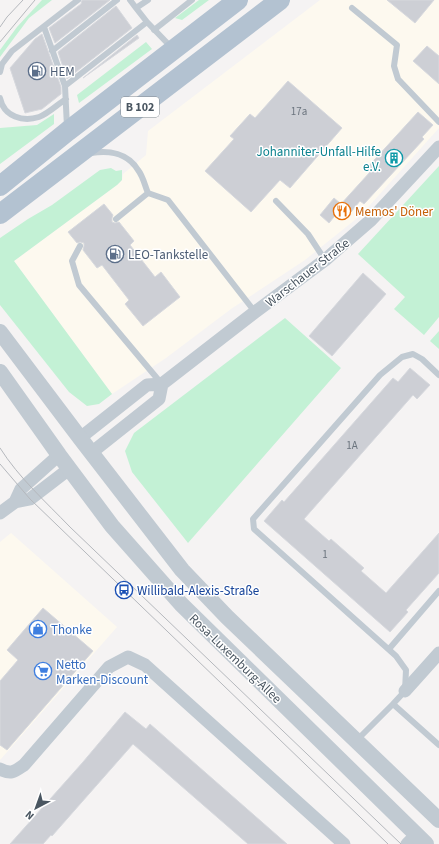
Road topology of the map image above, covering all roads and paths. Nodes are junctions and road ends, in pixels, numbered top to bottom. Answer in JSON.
{"nodes":[{"id":1,"x":78,"y":0,"type":"edge"},
{"id":2,"x":116,"y":0,"type":"edge"},
{"id":3,"x":130,"y":0,"type":"edge"},
{"id":4,"x":148,"y":0,"type":"edge"},
{"id":5,"x":192,"y":0,"type":"edge"},
{"id":6,"x":238,"y":0,"type":"edge"},
{"id":7,"x":280,"y":0,"type":"edge"},
{"id":8,"x":136,"y":8,"type":"junction"},
{"id":9,"x":352,"y":8,"type":"dead end"},
{"id":10,"x":147,"y":22,"type":"junction"},
{"id":11,"x":44,"y":27,"type":"junction"},
{"id":12,"x":154,"y":30,"type":"junction"},
{"id":13,"x":173,"y":49,"type":"junction"},
{"id":14,"x":52,"y":51,"type":"junction"},
{"id":15,"x":0,"y":72,"type":"edge"},
{"id":16,"x":65,"y":86,"type":"junction"},
{"id":17,"x":0,"y":98,"type":"edge"},
{"id":18,"x":66,"y":99,"type":"junction"},
{"id":19,"x":439,"y":122,"type":"edge"},
{"id":20,"x":68,"y":131,"type":"junction"},
{"id":21,"x":439,"y":147,"type":"edge"},
{"id":22,"x":76,"y":156,"type":"junction"},
{"id":23,"x":0,"y":186,"type":"edge"},
{"id":24,"x":148,"y":193,"type":"junction"},
{"id":25,"x":276,"y":201,"type":"dead end"},
{"id":26,"x":0,"y":214,"type":"edge"},
{"id":27,"x":116,"y":219,"type":"dead end"},
{"id":28,"x":80,"y":246,"type":"dead end"},
{"id":29,"x":325,"y":260,"type":"junction"},
{"id":30,"x":255,"y":312,"type":"junction"},
{"id":31,"x":0,"y":332,"type":"edge"},
{"id":32,"x":0,"y":372,"type":"edge"},
{"id":33,"x":439,"y":375,"type":"edge"},
{"id":34,"x":162,"y":384,"type":"junction"},
{"id":35,"x":80,"y":438,"type":"junction"},
{"id":36,"x":91,"y":453,"type":"junction"},
{"id":37,"x":59,"y":455,"type":"junction"},
{"id":38,"x":69,"y":469,"type":"junction"},
{"id":39,"x":16,"y":502,"type":"junction"},
{"id":40,"x":0,"y":513,"type":"edge"},
{"id":41,"x":439,"y":591,"type":"edge"},
{"id":42,"x":389,"y":649,"type":"junction"},
{"id":43,"x":439,"y":653,"type":"edge"},
{"id":44,"x":405,"y":691,"type":"junction"},
{"id":45,"x":393,"y":704,"type":"junction"},
{"id":46,"x":357,"y":740,"type":"junction"},
{"id":47,"x":439,"y":745,"type":"edge"},
{"id":48,"x":0,"y":769,"type":"edge"},
{"id":49,"x":437,"y":817,"type":"edge"},
{"id":50,"x":416,"y":841,"type":"edge"},
{"id":51,"x":344,"y":844,"type":"edge"}],
"edges":[{"from":1,"to":11,"type":"lane"},
{"from":2,"to":14,"type":"lane"},
{"from":3,"to":8,"type":"lane"},
{"from":4,"to":8,"type":"lane"},
{"from":5,"to":12,"type":"lane"},
{"from":6,"to":13,"type":"main road","number":"B 102"},
{"from":7,"to":22,"type":"main road","number":"B 102"},
{"from":8,"to":10,"type":"lane"},
{"from":9,"to":19,"type":"lane"},
{"from":10,"to":12,"type":"lane"},
{"from":10,"to":16,"type":"lane"},
{"from":11,"to":14,"type":"lane"},
{"from":11,"to":15,"type":"lane"},
{"from":12,"to":13,"type":"lane"},
{"from":13,"to":20,"type":"main road","number":"B 102"},
{"from":14,"to":16,"type":"lane"},
{"from":16,"to":18,"type":"lane"},
{"from":17,"to":18,"type":"lane"},
{"from":18,"to":20,"type":"lane"},
{"from":20,"to":23,"type":"main road","number":"B 102"},
{"from":21,"to":29,"type":"street","name":"Warschauer Straße"},
{"from":22,"to":24,"type":"lane"},
{"from":22,"to":26,"type":"main road","number":"B 102"},
{"from":24,"to":27,"type":"lane"},
{"from":24,"to":30,"type":"lane"},
{"from":25,"to":29,"type":"lane"},
{"from":28,"to":34,"type":"lane"},
{"from":29,"to":30,"type":"street","name":"Warschauer Straße"},
{"from":30,"to":34,"type":"street","name":"Warschauer Straße"},
{"from":31,"to":35,"type":"street","name":"Rosa-Luxemburg-Allee"},
{"from":32,"to":37,"type":"street","name":"Rosa-Luxemburg-Allee"},
{"from":33,"to":42,"type":"lane"},
{"from":34,"to":35,"type":"street","name":"Warschauer Straße"},
{"from":34,"to":36,"type":"street"},
{"from":35,"to":36,"type":"street","name":"Rosa-Luxemburg-Allee"},
{"from":35,"to":37,"type":"street"},
{"from":36,"to":38,"type":"street"},
{"from":36,"to":46,"type":"street","name":"Rosa-Luxemburg-Allee"},
{"from":37,"to":38,"type":"street","name":"Rosa-Luxemburg-Allee"},
{"from":37,"to":39,"type":"street"},
{"from":38,"to":39,"type":"street"},
{"from":38,"to":50,"type":"street","name":"Rosa-Luxemburg-Allee"},
{"from":39,"to":40,"type":"street"},
{"from":41,"to":42,"type":"lane"},
{"from":42,"to":44,"type":"lane"},
{"from":43,"to":44,"type":"street"},
{"from":44,"to":45,"type":"lane"},
{"from":45,"to":46,"type":"lane"},
{"from":45,"to":47,"type":"lane"},
{"from":46,"to":49,"type":"street","name":"Rosa-Luxemburg-Allee"},
{"from":48,"to":51,"type":"street"},
{"from":49,"to":50,"type":"street","name":"Rosa-Luxemburg-Allee"}]}
